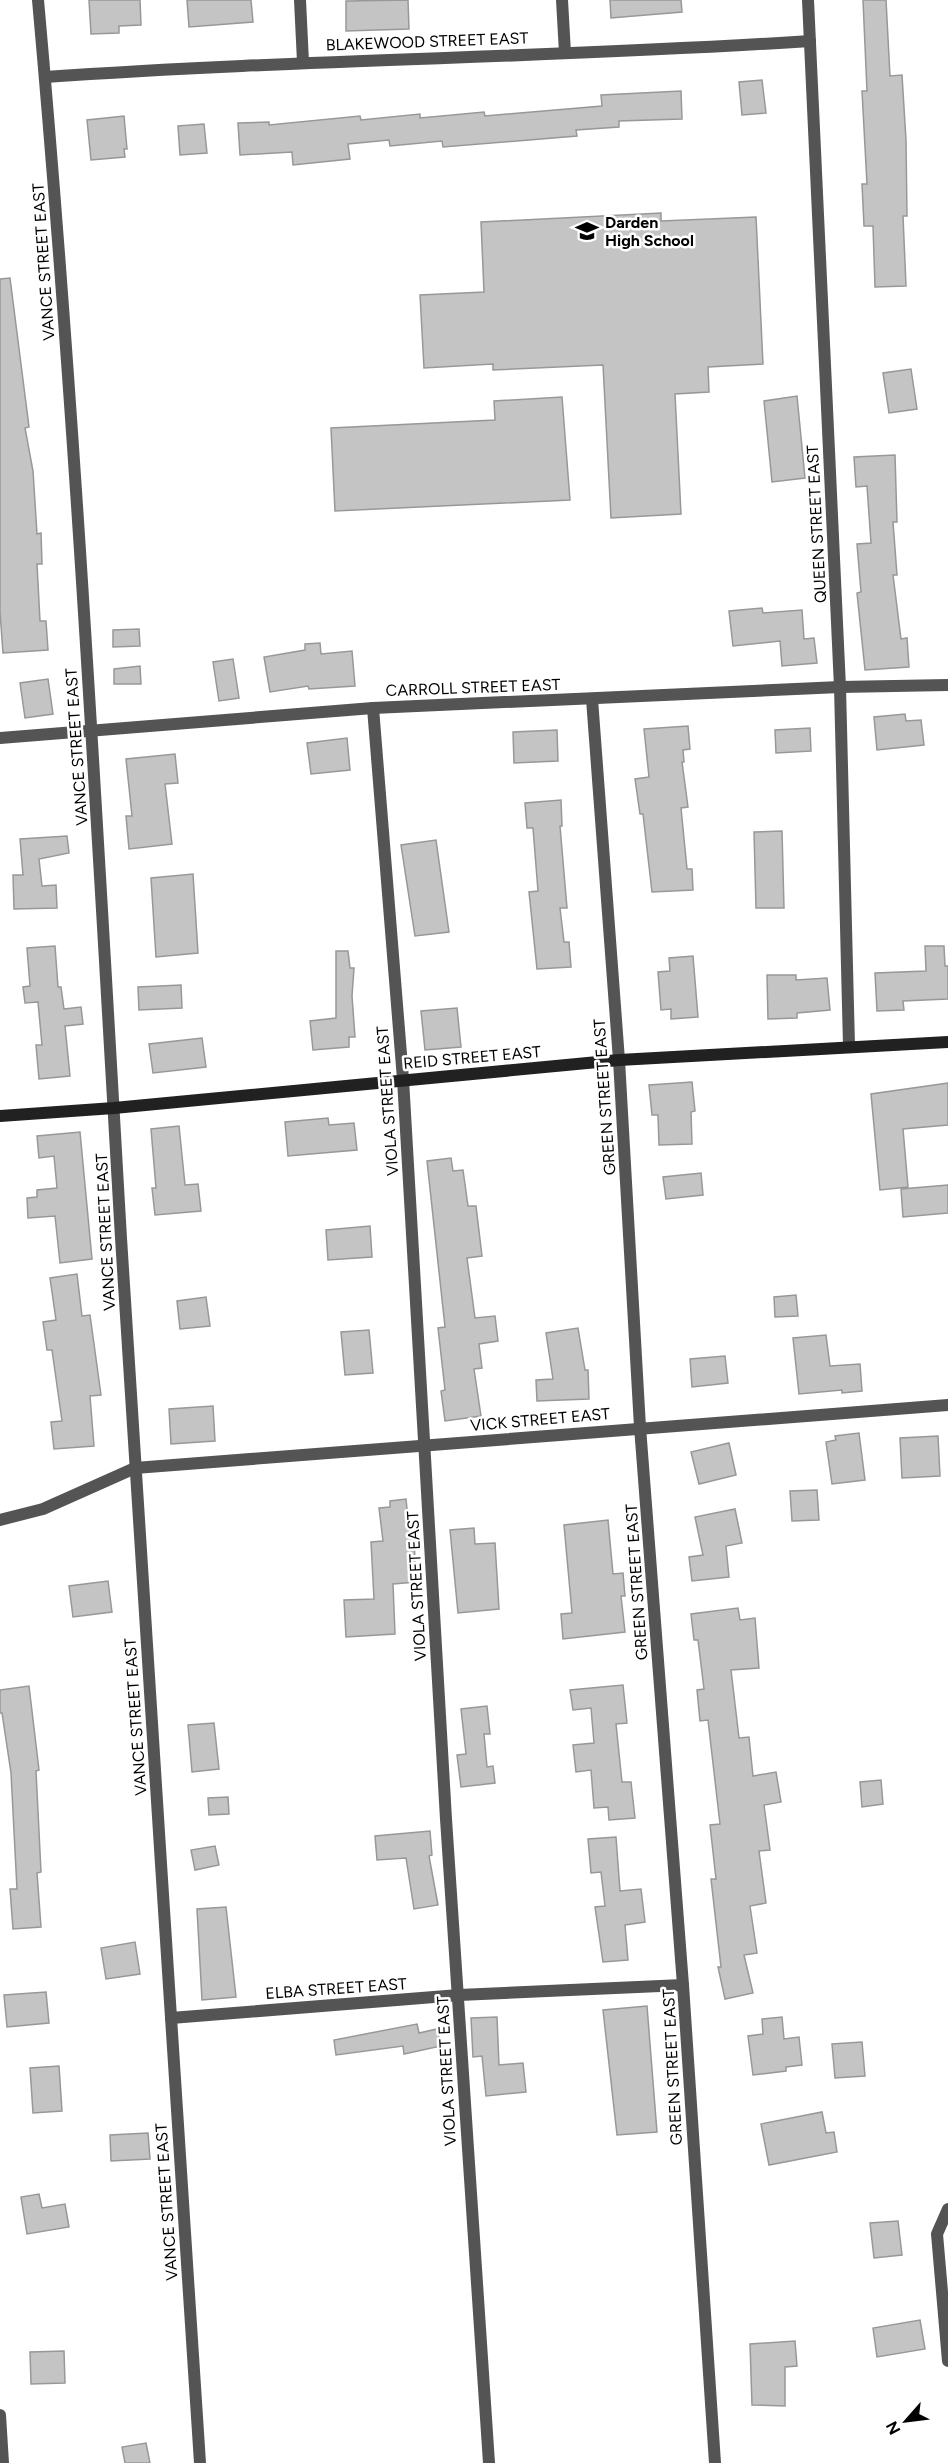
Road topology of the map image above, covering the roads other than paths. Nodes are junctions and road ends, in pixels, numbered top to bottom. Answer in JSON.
{"nodes":[{"id":1,"x":38,"y":0,"type":"edge"},
{"id":2,"x":300,"y":0,"type":"edge"},
{"id":3,"x":562,"y":0,"type":"edge"},
{"id":4,"x":808,"y":0,"type":"edge"},
{"id":5,"x":810,"y":41,"type":"junction"},
{"id":6,"x":565,"y":53,"type":"junction"},
{"id":7,"x":303,"y":62,"type":"junction"},
{"id":8,"x":45,"y":77,"type":"junction"},
{"id":9,"x":948,"y":685,"type":"edge"},
{"id":10,"x":840,"y":687,"type":"junction"},
{"id":11,"x":592,"y":699,"type":"junction"},
{"id":12,"x":373,"y":708,"type":"junction"},
{"id":13,"x":92,"y":730,"type":"junction"},
{"id":14,"x":0,"y":738,"type":"edge"},
{"id":15,"x":948,"y":1042,"type":"edge"},
{"id":16,"x":849,"y":1046,"type":"junction"},
{"id":17,"x":619,"y":1060,"type":"junction"},
{"id":18,"x":403,"y":1080,"type":"junction"},
{"id":19,"x":114,"y":1108,"type":"junction"},
{"id":20,"x":0,"y":1116,"type":"edge"},
{"id":21,"x":948,"y":1405,"type":"edge"},
{"id":22,"x":640,"y":1427,"type":"junction"},
{"id":23,"x":426,"y":1444,"type":"junction"},
{"id":24,"x":135,"y":1468,"type":"junction"},
{"id":25,"x":0,"y":1520,"type":"edge"},
{"id":26,"x":683,"y":1985,"type":"junction"},
{"id":27,"x":459,"y":1995,"type":"junction"},
{"id":28,"x":171,"y":2018,"type":"junction"},
{"id":29,"x":948,"y":2210,"type":"edge"},
{"id":30,"x":948,"y":2361,"type":"edge"},
{"id":31,"x":0,"y":2415,"type":"edge"},
{"id":32,"x":3,"y":2463,"type":"edge"},
{"id":33,"x":200,"y":2463,"type":"edge"},
{"id":34,"x":489,"y":2463,"type":"edge"},
{"id":35,"x":715,"y":2463,"type":"edge"}],
"edges":[{"from":1,"to":8,"type":"street","name":"VANCE STREET EAST"},
{"from":2,"to":7,"type":"street"},
{"from":3,"to":6,"type":"street"},
{"from":4,"to":5,"type":"street","name":"QUEEN STREET EAST"},
{"from":5,"to":6,"type":"street","name":"BLAKEWOOD STREET EAST"},
{"from":5,"to":10,"type":"street","name":"QUEEN STREET EAST"},
{"from":6,"to":7,"type":"street","name":"BLAKEWOOD STREET EAST"},
{"from":7,"to":8,"type":"street","name":"BLAKEWOOD STREET EAST"},
{"from":8,"to":13,"type":"street","name":"VANCE STREET EAST"},
{"from":9,"to":10,"type":"street","name":"CARROLL STREET EAST"},
{"from":10,"to":11,"type":"street","name":"CARROLL STREET EAST"},
{"from":10,"to":16,"type":"street","name":"QUEEN STREET EAST"},
{"from":11,"to":12,"type":"street","name":"CARROLL STREET EAST"},
{"from":11,"to":17,"type":"street","name":"GREEN STREET EAST"},
{"from":12,"to":13,"type":"street","name":"CARROLL STREET EAST"},
{"from":12,"to":18,"type":"street","name":"VIOLA STREET EAST"},
{"from":13,"to":14,"type":"street","name":"CARROLL STREET EAST"},
{"from":13,"to":19,"type":"street","name":"VANCE STREET EAST"},
{"from":15,"to":16,"type":"street","name":"REID STREET EAST"},
{"from":16,"to":17,"type":"street","name":"REID STREET EAST"},
{"from":17,"to":18,"type":"street","name":"REID STREET EAST"},
{"from":17,"to":22,"type":"street","name":"GREEN STREET EAST"},
{"from":18,"to":19,"type":"street","name":"REID STREET EAST"},
{"from":18,"to":23,"type":"street","name":"VIOLA STREET EAST"},
{"from":19,"to":20,"type":"street","name":"REID STREET EAST"},
{"from":19,"to":24,"type":"street","name":"VANCE STREET EAST"},
{"from":21,"to":22,"type":"street","name":"VICK STREET EAST"},
{"from":22,"to":23,"type":"street","name":"VICK STREET EAST"},
{"from":22,"to":26,"type":"street","name":"GREEN STREET EAST"},
{"from":23,"to":24,"type":"street","name":"VICK STREET EAST"},
{"from":23,"to":27,"type":"street","name":"VIOLA STREET EAST"},
{"from":24,"to":25,"type":"street","name":"VICK STREET EAST"},
{"from":24,"to":28,"type":"street","name":"VANCE STREET EAST"},
{"from":26,"to":27,"type":"street","name":"ELBA STREET EAST"},
{"from":26,"to":35,"type":"street","name":"GREEN STREET EAST"},
{"from":27,"to":28,"type":"street","name":"ELBA STREET EAST"},
{"from":27,"to":34,"type":"street","name":"VIOLA STREET EAST"},
{"from":28,"to":33,"type":"street","name":"VANCE STREET EAST"},
{"from":29,"to":30,"type":"street"},
{"from":31,"to":32,"type":"street"}]}
